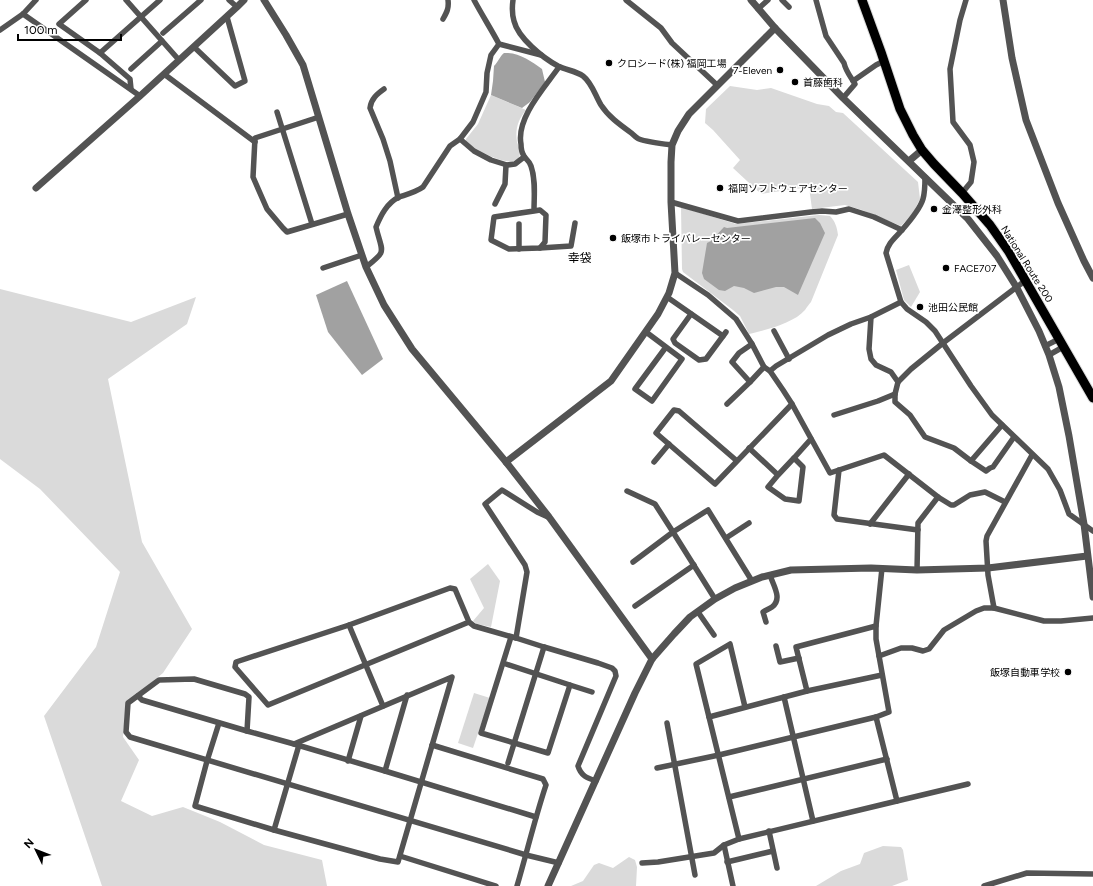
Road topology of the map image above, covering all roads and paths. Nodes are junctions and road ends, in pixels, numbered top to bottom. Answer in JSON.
{"nodes":[{"id":1,"x":36,"y":0,"type":"edge"},
{"id":2,"x":86,"y":0,"type":"edge"},
{"id":3,"x":126,"y":0,"type":"edge"},
{"id":4,"x":160,"y":0,"type":"edge"},
{"id":5,"x":201,"y":0,"type":"edge"},
{"id":6,"x":229,"y":0,"type":"edge"},
{"id":7,"x":244,"y":0,"type":"edge"},
{"id":8,"x":264,"y":0,"type":"edge"},
{"id":9,"x":448,"y":0,"type":"edge"},
{"id":10,"x":474,"y":0,"type":"edge"},
{"id":11,"x":513,"y":0,"type":"edge"},
{"id":12,"x":626,"y":0,"type":"edge"},
{"id":13,"x":750,"y":0,"type":"edge"},
{"id":14,"x":768,"y":0,"type":"edge"},
{"id":15,"x":782,"y":0,"type":"edge"},
{"id":16,"x":816,"y":0,"type":"edge"},
{"id":17,"x":862,"y":0,"type":"edge"},
{"id":18,"x":966,"y":0,"type":"edge"},
{"id":19,"x":1003,"y":0,"type":"edge"},
{"id":20,"x":237,"y":7,"type":"junction"},
{"id":21,"x":789,"y":7,"type":"dead end"},
{"id":22,"x":758,"y":9,"type":"junction"},
{"id":23,"x":23,"y":14,"type":"junction"},
{"id":24,"x":141,"y":17,"type":"junction"},
{"id":25,"x":227,"y":17,"type":"junction"},
{"id":26,"x":443,"y":19,"type":"dead end"},
{"id":27,"x":775,"y":28,"type":"junction"},
{"id":28,"x":0,"y":30,"type":"edge"},
{"id":29,"x":163,"y":33,"type":"dead end"},
{"id":30,"x":162,"y":41,"type":"junction"},
{"id":31,"x":499,"y":44,"type":"junction"},
{"id":32,"x":194,"y":46,"type":"junction"},
{"id":33,"x":100,"y":53,"type":"junction"},
{"id":34,"x":541,"y":55,"type":"junction"},
{"id":35,"x":179,"y":60,"type":"junction"},
{"id":36,"x":884,"y":62,"type":"junction"},
{"id":37,"x":559,"y":67,"type":"junction"},
{"id":38,"x":131,"y":69,"type":"dead end"},
{"id":39,"x":164,"y":74,"type":"junction"},
{"id":40,"x":853,"y":81,"type":"junction"},
{"id":41,"x":717,"y":85,"type":"junction"},
{"id":42,"x":131,"y":89,"type":"junction"},
{"id":43,"x":384,"y":89,"type":"dead end"},
{"id":44,"x":140,"y":96,"type":"junction"},
{"id":45,"x":843,"y":98,"type":"junction"},
{"id":46,"x":277,"y":112,"type":"dead end"},
{"id":47,"x":319,"y":117,"type":"junction"},
{"id":48,"x":282,"y":129,"type":"junction"},
{"id":49,"x":460,"y":139,"type":"junction"},
{"id":50,"x":255,"y":142,"type":"junction"},
{"id":51,"x":672,"y":145,"type":"junction"},
{"id":52,"x":922,"y":150,"type":"junction"},
{"id":53,"x":524,"y":157,"type":"junction"},
{"id":54,"x":909,"y":161,"type":"junction"},
{"id":55,"x":506,"y":165,"type":"junction"},
{"id":56,"x":925,"y":177,"type":"junction"},
{"id":57,"x":36,"y":188,"type":"dead end"},
{"id":58,"x":962,"y":193,"type":"junction"},
{"id":59,"x":398,"y":198,"type":"junction"},
{"id":60,"x":672,"y":202,"type":"junction"},
{"id":61,"x":495,"y":204,"type":"dead end"},
{"id":62,"x":534,"y":211,"type":"junction"},
{"id":63,"x":348,"y":214,"type":"junction"},
{"id":64,"x":574,"y":223,"type":"dead end"},
{"id":65,"x":312,"y":224,"type":"junction"},
{"id":66,"x":519,"y":224,"type":"dead end"},
{"id":67,"x":902,"y":230,"type":"junction"},
{"id":68,"x":540,"y":248,"type":"junction"},
{"id":69,"x":519,"y":249,"type":"junction"},
{"id":70,"x":362,"y":255,"type":"junction"},
{"id":71,"x":366,"y":267,"type":"junction"},
{"id":72,"x":323,"y":268,"type":"dead end"},
{"id":73,"x":675,"y":273,"type":"junction"},
{"id":74,"x":1093,"y":278,"type":"edge"},
{"id":75,"x":1026,"y":280,"type":"junction"},
{"id":76,"x":1017,"y":288,"type":"junction"},
{"id":77,"x":667,"y":297,"type":"junction"},
{"id":78,"x":901,"y":302,"type":"junction"},
{"id":79,"x":691,"y":314,"type":"junction"},
{"id":80,"x":871,"y":317,"type":"junction"},
{"id":81,"x":774,"y":331,"type":"dead end"},
{"id":82,"x":646,"y":332,"type":"junction"},
{"id":83,"x":943,"y":343,"type":"junction"},
{"id":84,"x":1061,"y":343,"type":"junction"},
{"id":85,"x":752,"y":344,"type":"junction"},
{"id":86,"x":1045,"y":346,"type":"junction"},
{"id":87,"x":666,"y":347,"type":"junction"},
{"id":88,"x":1049,"y":355,"type":"junction"},
{"id":89,"x":788,"y":359,"type":"junction"},
{"id":90,"x":764,"y":367,"type":"junction"},
{"id":91,"x":770,"y":372,"type":"junction"},
{"id":92,"x":750,"y":382,"type":"junction"},
{"id":93,"x":898,"y":382,"type":"junction"},
{"id":94,"x":895,"y":394,"type":"junction"},
{"id":95,"x":1093,"y":398,"type":"edge"},
{"id":96,"x":727,"y":404,"type":"dead end"},
{"id":97,"x":792,"y":404,"type":"junction"},
{"id":98,"x":834,"y":415,"type":"dead end"},
{"id":99,"x":1002,"y":425,"type":"junction"},
{"id":100,"x":1014,"y":437,"type":"junction"},
{"id":101,"x":811,"y":439,"type":"junction"},
{"id":102,"x":669,"y":444,"type":"junction"},
{"id":103,"x":749,"y":448,"type":"junction"},
{"id":104,"x":1032,"y":455,"type":"junction"},
{"id":105,"x":794,"y":458,"type":"junction"},
{"id":106,"x":737,"y":461,"type":"junction"},
{"id":107,"x":971,"y":461,"type":"junction"},
{"id":108,"x":506,"y":462,"type":"junction"},
{"id":109,"x":654,"y":462,"type":"dead end"},
{"id":110,"x":839,"y":470,"type":"junction"},
{"id":111,"x":909,"y":474,"type":"junction"},
{"id":112,"x":778,"y":475,"type":"junction"},
{"id":113,"x":627,"y":491,"type":"dead end"},
{"id":114,"x":938,"y":497,"type":"junction"},
{"id":115,"x":1005,"y":502,"type":"junction"},
{"id":116,"x":549,"y":517,"type":"junction"},
{"id":117,"x":749,"y":523,"type":"dead end"},
{"id":118,"x":870,"y":524,"type":"junction"},
{"id":119,"x":1084,"y":524,"type":"junction"},
{"id":120,"x":918,"y":530,"type":"junction"},
{"id":121,"x":1093,"y":531,"type":"edge"},
{"id":122,"x":673,"y":532,"type":"junction"},
{"id":123,"x":726,"y":538,"type":"junction"},
{"id":124,"x":1087,"y":556,"type":"junction"},
{"id":125,"x":632,"y":562,"type":"dead end"},
{"id":126,"x":694,"y":565,"type":"junction"},
{"id":127,"x":882,"y":568,"type":"junction"},
{"id":128,"x":988,"y":568,"type":"junction"},
{"id":129,"x":917,"y":570,"type":"junction"},
{"id":130,"x":770,"y":575,"type":"junction"},
{"id":131,"x":752,"y":581,"type":"junction"},
{"id":132,"x":1093,"y":597,"type":"edge"},
{"id":133,"x":715,"y":599,"type":"junction"},
{"id":134,"x":635,"y":606,"type":"dead end"},
{"id":135,"x":994,"y":608,"type":"junction"},
{"id":136,"x":698,"y":612,"type":"junction"},
{"id":137,"x":1093,"y":618,"type":"edge"},
{"id":138,"x":469,"y":622,"type":"junction"},
{"id":139,"x":766,"y":622,"type":"dead end"},
{"id":140,"x":349,"y":625,"type":"junction"},
{"id":141,"x":876,"y":626,"type":"junction"},
{"id":142,"x":714,"y":635,"type":"dead end"},
{"id":143,"x":514,"y":637,"type":"junction"},
{"id":144,"x":776,"y":646,"type":"dead end"},
{"id":145,"x":544,"y":647,"type":"junction"},
{"id":146,"x":880,"y":656,"type":"junction"},
{"id":147,"x":799,"y":658,"type":"junction"},
{"id":148,"x":652,"y":659,"type":"junction"},
{"id":149,"x":503,"y":663,"type":"junction"},
{"id":150,"x":365,"y":664,"type":"junction"},
{"id":151,"x":535,"y":674,"type":"junction"},
{"id":152,"x":882,"y":675,"type":"junction"},
{"id":153,"x":570,"y":685,"type":"junction"},
{"id":154,"x":592,"y":692,"type":"dead end"},
{"id":155,"x":807,"y":692,"type":"junction"},
{"id":156,"x":407,"y":695,"type":"junction"},
{"id":157,"x":138,"y":696,"type":"junction"},
{"id":158,"x":784,"y":697,"type":"junction"},
{"id":159,"x":384,"y":706,"type":"junction"},
{"id":160,"x":744,"y":707,"type":"junction"},
{"id":161,"x":361,"y":716,"type":"junction"},
{"id":162,"x":709,"y":717,"type":"junction"},
{"id":163,"x":876,"y":717,"type":"junction"},
{"id":164,"x":219,"y":723,"type":"junction"},
{"id":165,"x":667,"y":723,"type":"dead end"},
{"id":166,"x":247,"y":731,"type":"junction"},
{"id":167,"x":793,"y":737,"type":"junction"},
{"id":168,"x":514,"y":743,"type":"junction"},
{"id":169,"x":296,"y":745,"type":"junction"},
{"id":170,"x":432,"y":746,"type":"junction"},
{"id":171,"x":719,"y":755,"type":"junction"},
{"id":172,"x":887,"y":759,"type":"junction"},
{"id":173,"x":207,"y":761,"type":"junction"},
{"id":174,"x":348,"y":761,"type":"junction"},
{"id":175,"x":508,"y":763,"type":"dead end"},
{"id":176,"x":674,"y":764,"type":"junction"},
{"id":177,"x":658,"y":768,"type":"dead end"},
{"id":178,"x":385,"y":771,"type":"junction"},
{"id":179,"x":803,"y":779,"type":"junction"},
{"id":180,"x":596,"y":781,"type":"junction"},
{"id":181,"x":422,"y":783,"type":"junction"},
{"id":182,"x":288,"y":784,"type":"junction"},
{"id":183,"x":968,"y":784,"type":"dead end"},
{"id":184,"x":729,"y":798,"type":"junction"},
{"id":185,"x":897,"y":801,"type":"junction"},
{"id":186,"x":536,"y":817,"type":"junction"},
{"id":187,"x":410,"y":820,"type":"junction"},
{"id":188,"x":813,"y":821,"type":"junction"},
{"id":189,"x":274,"y":830,"type":"junction"},
{"id":190,"x":769,"y":831,"type":"junction"},
{"id":191,"x":739,"y":839,"type":"junction"},
{"id":192,"x":724,"y":845,"type":"junction"},
{"id":193,"x":773,"y":851,"type":"junction"},
{"id":194,"x":526,"y":855,"type":"junction"},
{"id":195,"x":400,"y":856,"type":"junction"},
{"id":196,"x":692,"y":857,"type":"junction"},
{"id":197,"x":728,"y":862,"type":"junction"},
{"id":198,"x":559,"y":863,"type":"junction"},
{"id":199,"x":642,"y":863,"type":"dead end"},
{"id":200,"x":777,"y":868,"type":"dead end"},
{"id":201,"x":1093,"y":874,"type":"edge"},
{"id":202,"x":695,"y":875,"type":"dead end"},
{"id":203,"x":496,"y":886,"type":"edge"},
{"id":204,"x":516,"y":886,"type":"edge"},
{"id":205,"x":548,"y":886,"type":"edge"},
{"id":206,"x":733,"y":886,"type":"edge"},
{"id":207,"x":984,"y":886,"type":"edge"}],
"edges":[{"from":1,"to":23,"type":"street"},
{"from":2,"to":33,"type":"street"},
{"from":3,"to":24,"type":"street"},
{"from":4,"to":24,"type":"street"},
{"from":5,"to":29,"type":"street"},
{"from":6,"to":20,"type":"street"},
{"from":7,"to":20,"type":"street"},
{"from":8,"to":47,"type":"street"},
{"from":9,"to":26,"type":"street"},
{"from":10,"to":31,"type":"street"},
{"from":11,"to":34,"type":"street"},
{"from":12,"to":41,"type":"street"},
{"from":13,"to":22,"type":"street"},
{"from":14,"to":22,"type":"street"},
{"from":15,"to":21,"type":"street"},
{"from":16,"to":40,"type":"street"},
{"from":17,"to":36,"type":"highway","name":"National Route 200"},
{"from":18,"to":58,"type":"street"},
{"from":19,"to":74,"type":"street"},
{"from":20,"to":25,"type":"street"},
{"from":22,"to":27,"type":"street"},
{"from":23,"to":28,"type":"street"},
{"from":23,"to":42,"type":"street"},
{"from":24,"to":30,"type":"street"},
{"from":24,"to":33,"type":"street"},
{"from":25,"to":32,"type":"street"},
{"from":25,"to":32,"type":"street"},
{"from":27,"to":41,"type":"street"},
{"from":27,"to":45,"type":"street"},
{"from":30,"to":35,"type":"street"},
{"from":30,"to":38,"type":"street"},
{"from":31,"to":34,"type":"street"},
{"from":31,"to":49,"type":"street"},
{"from":32,"to":35,"type":"street"},
{"from":33,"to":42,"type":"street"},
{"from":34,"to":37,"type":"street"},
{"from":35,"to":39,"type":"street"},
{"from":36,"to":40,"type":"street"},
{"from":36,"to":52,"type":"highway","name":"National Route 200"},
{"from":37,"to":51,"type":"street"},
{"from":37,"to":53,"type":"street"},
{"from":39,"to":44,"type":"street"},
{"from":39,"to":50,"type":"street"},
{"from":40,"to":45,"type":"street"},
{"from":41,"to":51,"type":"street"},
{"from":42,"to":44,"type":"street"},
{"from":43,"to":59,"type":"street"},
{"from":44,"to":57,"type":"street"},
{"from":45,"to":54,"type":"street"},
{"from":46,"to":48,"type":"street"},
{"from":47,"to":48,"type":"street"},
{"from":47,"to":63,"type":"street"},
{"from":48,"to":50,"type":"street"},
{"from":48,"to":65,"type":"street"},
{"from":49,"to":55,"type":"street"},
{"from":49,"to":59,"type":"street"},
{"from":50,"to":65,"type":"street"},
{"from":51,"to":60,"type":"street"},
{"from":52,"to":54,"type":"street"},
{"from":52,"to":58,"type":"highway","name":"National Route 200"},
{"from":53,"to":55,"type":"street"},
{"from":53,"to":62,"type":"street"},
{"from":54,"to":56,"type":"street"},
{"from":55,"to":61,"type":"street"},
{"from":56,"to":67,"type":"street"},
{"from":56,"to":76,"type":"street"},
{"from":58,"to":75,"type":"highway","name":"National Route 200"},
{"from":59,"to":71,"type":"street"},
{"from":60,"to":67,"type":"street"},
{"from":60,"to":73,"type":"street"},
{"from":62,"to":68,"type":"street"},
{"from":62,"to":69,"type":"street"},
{"from":63,"to":65,"type":"street"},
{"from":63,"to":70,"type":"street"},
{"from":64,"to":68,"type":"street"},
{"from":66,"to":69,"type":"street"},
{"from":67,"to":78,"type":"street"},
{"from":68,"to":69,"type":"street"},
{"from":70,"to":71,"type":"street"},
{"from":70,"to":72,"type":"street"},
{"from":71,"to":108,"type":"street"},
{"from":73,"to":77,"type":"street"},
{"from":73,"to":85,"type":"street"},
{"from":75,"to":76,"type":"street"},
{"from":75,"to":84,"type":"highway","name":"National Route 200"},
{"from":76,"to":83,"type":"street"},
{"from":76,"to":86,"type":"street"},
{"from":77,"to":79,"type":"street"},
{"from":77,"to":82,"type":"street"},
{"from":78,"to":80,"type":"street"},
{"from":78,"to":83,"type":"street"},
{"from":79,"to":79,"type":"street"},
{"from":80,"to":89,"type":"street"},
{"from":80,"to":93,"type":"street"},
{"from":81,"to":89,"type":"street"},
{"from":82,"to":87,"type":"street"},
{"from":82,"to":108,"type":"street"},
{"from":83,"to":93,"type":"street"},
{"from":83,"to":99,"type":"street"},
{"from":84,"to":86,"type":"street"},
{"from":84,"to":88,"type":"street"},
{"from":84,"to":95,"type":"highway","name":"National Route 200"},
{"from":85,"to":90,"type":"street"},
{"from":85,"to":92,"type":"street"},
{"from":86,"to":88,"type":"street"},
{"from":87,"to":87,"type":"street"},
{"from":88,"to":119,"type":"street"},
{"from":89,"to":91,"type":"street"},
{"from":90,"to":91,"type":"street"},
{"from":90,"to":92,"type":"street"},
{"from":91,"to":97,"type":"street"},
{"from":92,"to":96,"type":"street"},
{"from":93,"to":94,"type":"street"},
{"from":94,"to":98,"type":"street"},
{"from":94,"to":107,"type":"street"},
{"from":97,"to":101,"type":"street"},
{"from":97,"to":103,"type":"street"},
{"from":99,"to":100,"type":"street"},
{"from":99,"to":107,"type":"street"},
{"from":100,"to":104,"type":"street"},
{"from":100,"to":107,"type":"street"},
{"from":101,"to":105,"type":"street"},
{"from":101,"to":110,"type":"street"},
{"from":102,"to":106,"type":"street"},
{"from":102,"to":106,"type":"street"},
{"from":102,"to":109,"type":"street"},
{"from":103,"to":106,"type":"street"},
{"from":103,"to":112,"type":"street"},
{"from":104,"to":115,"type":"street"},
{"from":104,"to":119,"type":"street"},
{"from":105,"to":112,"type":"street"},
{"from":105,"to":112,"type":"street"},
{"from":108,"to":116,"type":"street"},
{"from":110,"to":111,"type":"street"},
{"from":110,"to":118,"type":"street"},
{"from":111,"to":114,"type":"street"},
{"from":111,"to":118,"type":"street"},
{"from":113,"to":122,"type":"street"},
{"from":114,"to":115,"type":"street"},
{"from":114,"to":120,"type":"street"},
{"from":115,"to":128,"type":"street"},
{"from":116,"to":143,"type":"street"},
{"from":116,"to":148,"type":"street"},
{"from":117,"to":123,"type":"street"},
{"from":118,"to":120,"type":"street"},
{"from":119,"to":121,"type":"street"},
{"from":119,"to":124,"type":"street"},
{"from":120,"to":129,"type":"street"},
{"from":122,"to":123,"type":"street"},
{"from":122,"to":125,"type":"street"},
{"from":122,"to":126,"type":"street"},
{"from":123,"to":131,"type":"street"},
{"from":124,"to":128,"type":"street"},
{"from":124,"to":132,"type":"street"},
{"from":126,"to":133,"type":"street"},
{"from":126,"to":134,"type":"street"},
{"from":127,"to":129,"type":"street"},
{"from":127,"to":130,"type":"street"},
{"from":127,"to":141,"type":"street"},
{"from":128,"to":129,"type":"street"},
{"from":128,"to":135,"type":"street"},
{"from":130,"to":131,"type":"street"},
{"from":130,"to":139,"type":"street"},
{"from":131,"to":133,"type":"street"},
{"from":133,"to":136,"type":"street"},
{"from":135,"to":137,"type":"street"},
{"from":135,"to":146,"type":"street"},
{"from":136,"to":142,"type":"street"},
{"from":136,"to":148,"type":"street"},
{"from":138,"to":140,"type":"street"},
{"from":138,"to":143,"type":"street"},
{"from":138,"to":150,"type":"street"},
{"from":140,"to":150,"type":"street"},
{"from":140,"to":150,"type":"street"},
{"from":141,"to":146,"type":"street"},
{"from":141,"to":147,"type":"street"},
{"from":143,"to":145,"type":"street"},
{"from":143,"to":149,"type":"street"},
{"from":144,"to":147,"type":"street"},
{"from":145,"to":151,"type":"street"},
{"from":145,"to":180,"type":"street"},
{"from":146,"to":152,"type":"street"},
{"from":147,"to":155,"type":"street"},
{"from":148,"to":180,"type":"street"},
{"from":149,"to":151,"type":"street"},
{"from":149,"to":168,"type":"street"},
{"from":150,"to":159,"type":"street"},
{"from":151,"to":153,"type":"street"},
{"from":151,"to":168,"type":"street"},
{"from":152,"to":155,"type":"street"},
{"from":152,"to":163,"type":"street"},
{"from":153,"to":154,"type":"street"},
{"from":153,"to":168,"type":"street"},
{"from":155,"to":158,"type":"street"},
{"from":156,"to":159,"type":"street"},
{"from":156,"to":170,"type":"street"},
{"from":156,"to":178,"type":"street"},
{"from":157,"to":164,"type":"street"},
{"from":157,"to":166,"type":"street"},
{"from":157,"to":173,"type":"street"},
{"from":158,"to":160,"type":"street"},
{"from":158,"to":167,"type":"street"},
{"from":159,"to":161,"type":"street"},
{"from":160,"to":162,"type":"street"},
{"from":160,"to":162,"type":"street"},
{"from":161,"to":169,"type":"street"},
{"from":161,"to":174,"type":"street"},
{"from":162,"to":171,"type":"street"},
{"from":163,"to":167,"type":"street"},
{"from":163,"to":172,"type":"street"},
{"from":164,"to":166,"type":"street"},
{"from":164,"to":173,"type":"street"},
{"from":165,"to":176,"type":"street"},
{"from":166,"to":169,"type":"street"},
{"from":167,"to":171,"type":"street"},
{"from":167,"to":179,"type":"street"},
{"from":168,"to":175,"type":"street"},
{"from":169,"to":174,"type":"street"},
{"from":169,"to":182,"type":"street"},
{"from":170,"to":181,"type":"street"},
{"from":170,"to":186,"type":"street"},
{"from":171,"to":176,"type":"street"},
{"from":171,"to":184,"type":"street"},
{"from":172,"to":179,"type":"street"},
{"from":172,"to":185,"type":"street"},
{"from":173,"to":182,"type":"street"},
{"from":173,"to":189,"type":"street"},
{"from":174,"to":178,"type":"street"},
{"from":176,"to":177,"type":"street"},
{"from":176,"to":196,"type":"street"},
{"from":178,"to":181,"type":"street"},
{"from":179,"to":184,"type":"street"},
{"from":179,"to":188,"type":"street"},
{"from":180,"to":198,"type":"street"},
{"from":181,"to":186,"type":"street"},
{"from":181,"to":187,"type":"street"},
{"from":182,"to":187,"type":"street"},
{"from":182,"to":189,"type":"street"},
{"from":183,"to":185,"type":"street"},
{"from":184,"to":191,"type":"street"},
{"from":185,"to":188,"type":"street"},
{"from":186,"to":194,"type":"street"},
{"from":187,"to":194,"type":"street"},
{"from":187,"to":195,"type":"street"},
{"from":188,"to":190,"type":"street"},
{"from":189,"to":195,"type":"street"},
{"from":190,"to":191,"type":"street"},
{"from":190,"to":193,"type":"street"},
{"from":191,"to":192,"type":"street"},
{"from":192,"to":196,"type":"street"},
{"from":192,"to":197,"type":"street"},
{"from":193,"to":197,"type":"street"},
{"from":193,"to":200,"type":"street"},
{"from":194,"to":198,"type":"street"},
{"from":194,"to":204,"type":"street"},
{"from":195,"to":203,"type":"street"},
{"from":196,"to":199,"type":"street"},
{"from":196,"to":202,"type":"street"},
{"from":197,"to":206,"type":"street"},
{"from":198,"to":205,"type":"street"},
{"from":201,"to":207,"type":"street"}]}
